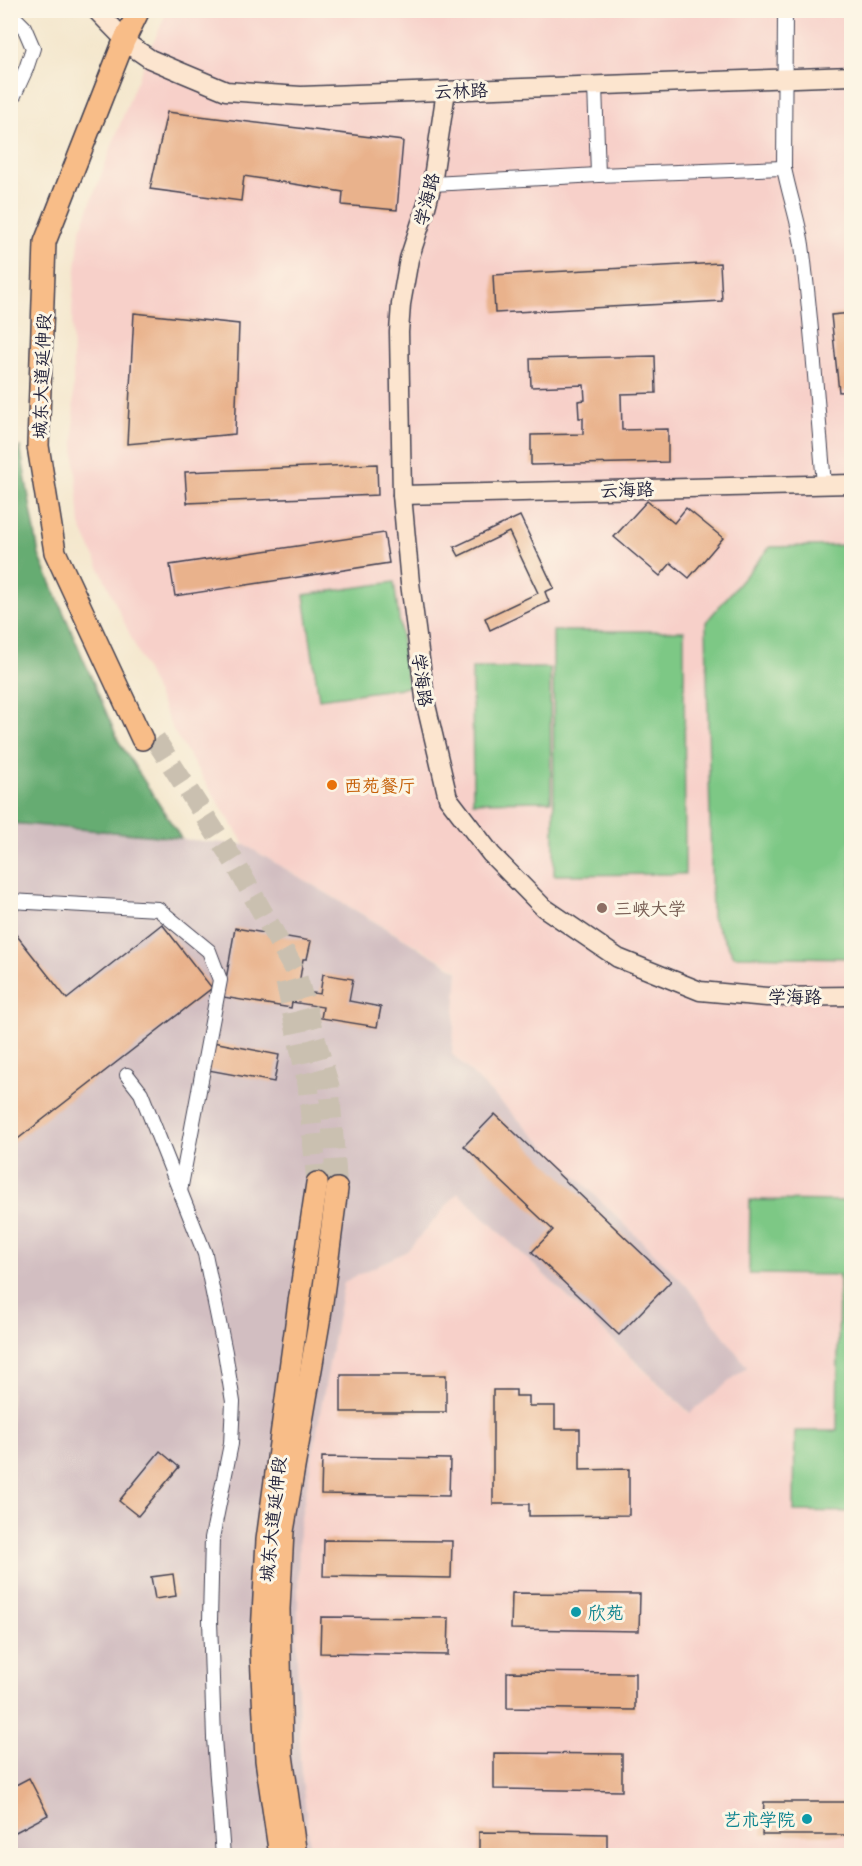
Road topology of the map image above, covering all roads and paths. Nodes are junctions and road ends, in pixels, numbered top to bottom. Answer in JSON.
{"nodes":[{"id":1,"x":96,"y":10,"type":"edge"},
{"id":2,"x":139,"y":10,"type":"edge"},
{"id":3,"x":148,"y":10,"type":"edge"},
{"id":4,"x":785,"y":10,"type":"edge"},
{"id":5,"x":10,"y":13,"type":"edge"},
{"id":6,"x":127,"y":44,"type":"junction"},
{"id":7,"x":852,"y":76,"type":"edge"},
{"id":8,"x":786,"y":78,"type":"junction"},
{"id":9,"x":595,"y":85,"type":"junction"},
{"id":10,"x":446,"y":91,"type":"junction"},
{"id":11,"x":10,"y":104,"type":"edge"},
{"id":12,"x":784,"y":168,"type":"junction"},
{"id":13,"x":598,"y":175,"type":"junction"},
{"id":14,"x":432,"y":184,"type":"junction"},
{"id":15,"x":824,"y":484,"type":"junction"},
{"id":16,"x":852,"y":484,"type":"edge"},
{"id":17,"x":402,"y":495,"type":"junction"},
{"id":18,"x":148,"y":739,"type":"tunnel mouth"},
{"id":19,"x":10,"y":901,"type":"edge"},
{"id":20,"x":852,"y":996,"type":"edge"},
{"id":21,"x":127,"y":1075,"type":"dead end"},
{"id":22,"x":180,"y":1191,"type":"junction"},
{"id":23,"x":223,"y":1856,"type":"edge"},
{"id":24,"x":280,"y":1856,"type":"edge"},
{"id":25,"x":296,"y":1856,"type":"edge"}],
"edges":[{"from":1,"to":6,"type":"street","name":"云林路"},
{"from":2,"to":6,"type":"main road","name":"城东大道延伸段"},
{"from":3,"to":6,"type":"main road","name":"城东大道延伸段"},
{"from":4,"to":8,"type":"street"},
{"from":5,"to":11,"type":"street"},
{"from":6,"to":10,"type":"street","name":"云林路"},
{"from":6,"to":18,"type":"main road","name":"城东大道延伸段"},
{"from":7,"to":8,"type":"street","name":"云林路"},
{"from":8,"to":9,"type":"street","name":"云林路"},
{"from":8,"to":12,"type":"street"},
{"from":9,"to":10,"type":"street","name":"云林路"},
{"from":9,"to":13,"type":"street"},
{"from":10,"to":14,"type":"street","name":"学海路"},
{"from":12,"to":13,"type":"street"},
{"from":12,"to":15,"type":"street"},
{"from":13,"to":14,"type":"street"},
{"from":14,"to":17,"type":"street","name":"学海路"},
{"from":15,"to":16,"type":"street","name":"云海路"},
{"from":15,"to":17,"type":"street","name":"云海路"},
{"from":17,"to":20,"type":"street","name":"学海路"},
{"from":19,"to":22,"type":"street"},
{"from":21,"to":22,"type":"street"},
{"from":22,"to":23,"type":"street"},
{"from":24,"to":25,"type":"main road","name":"城东大道延伸段"}]}
